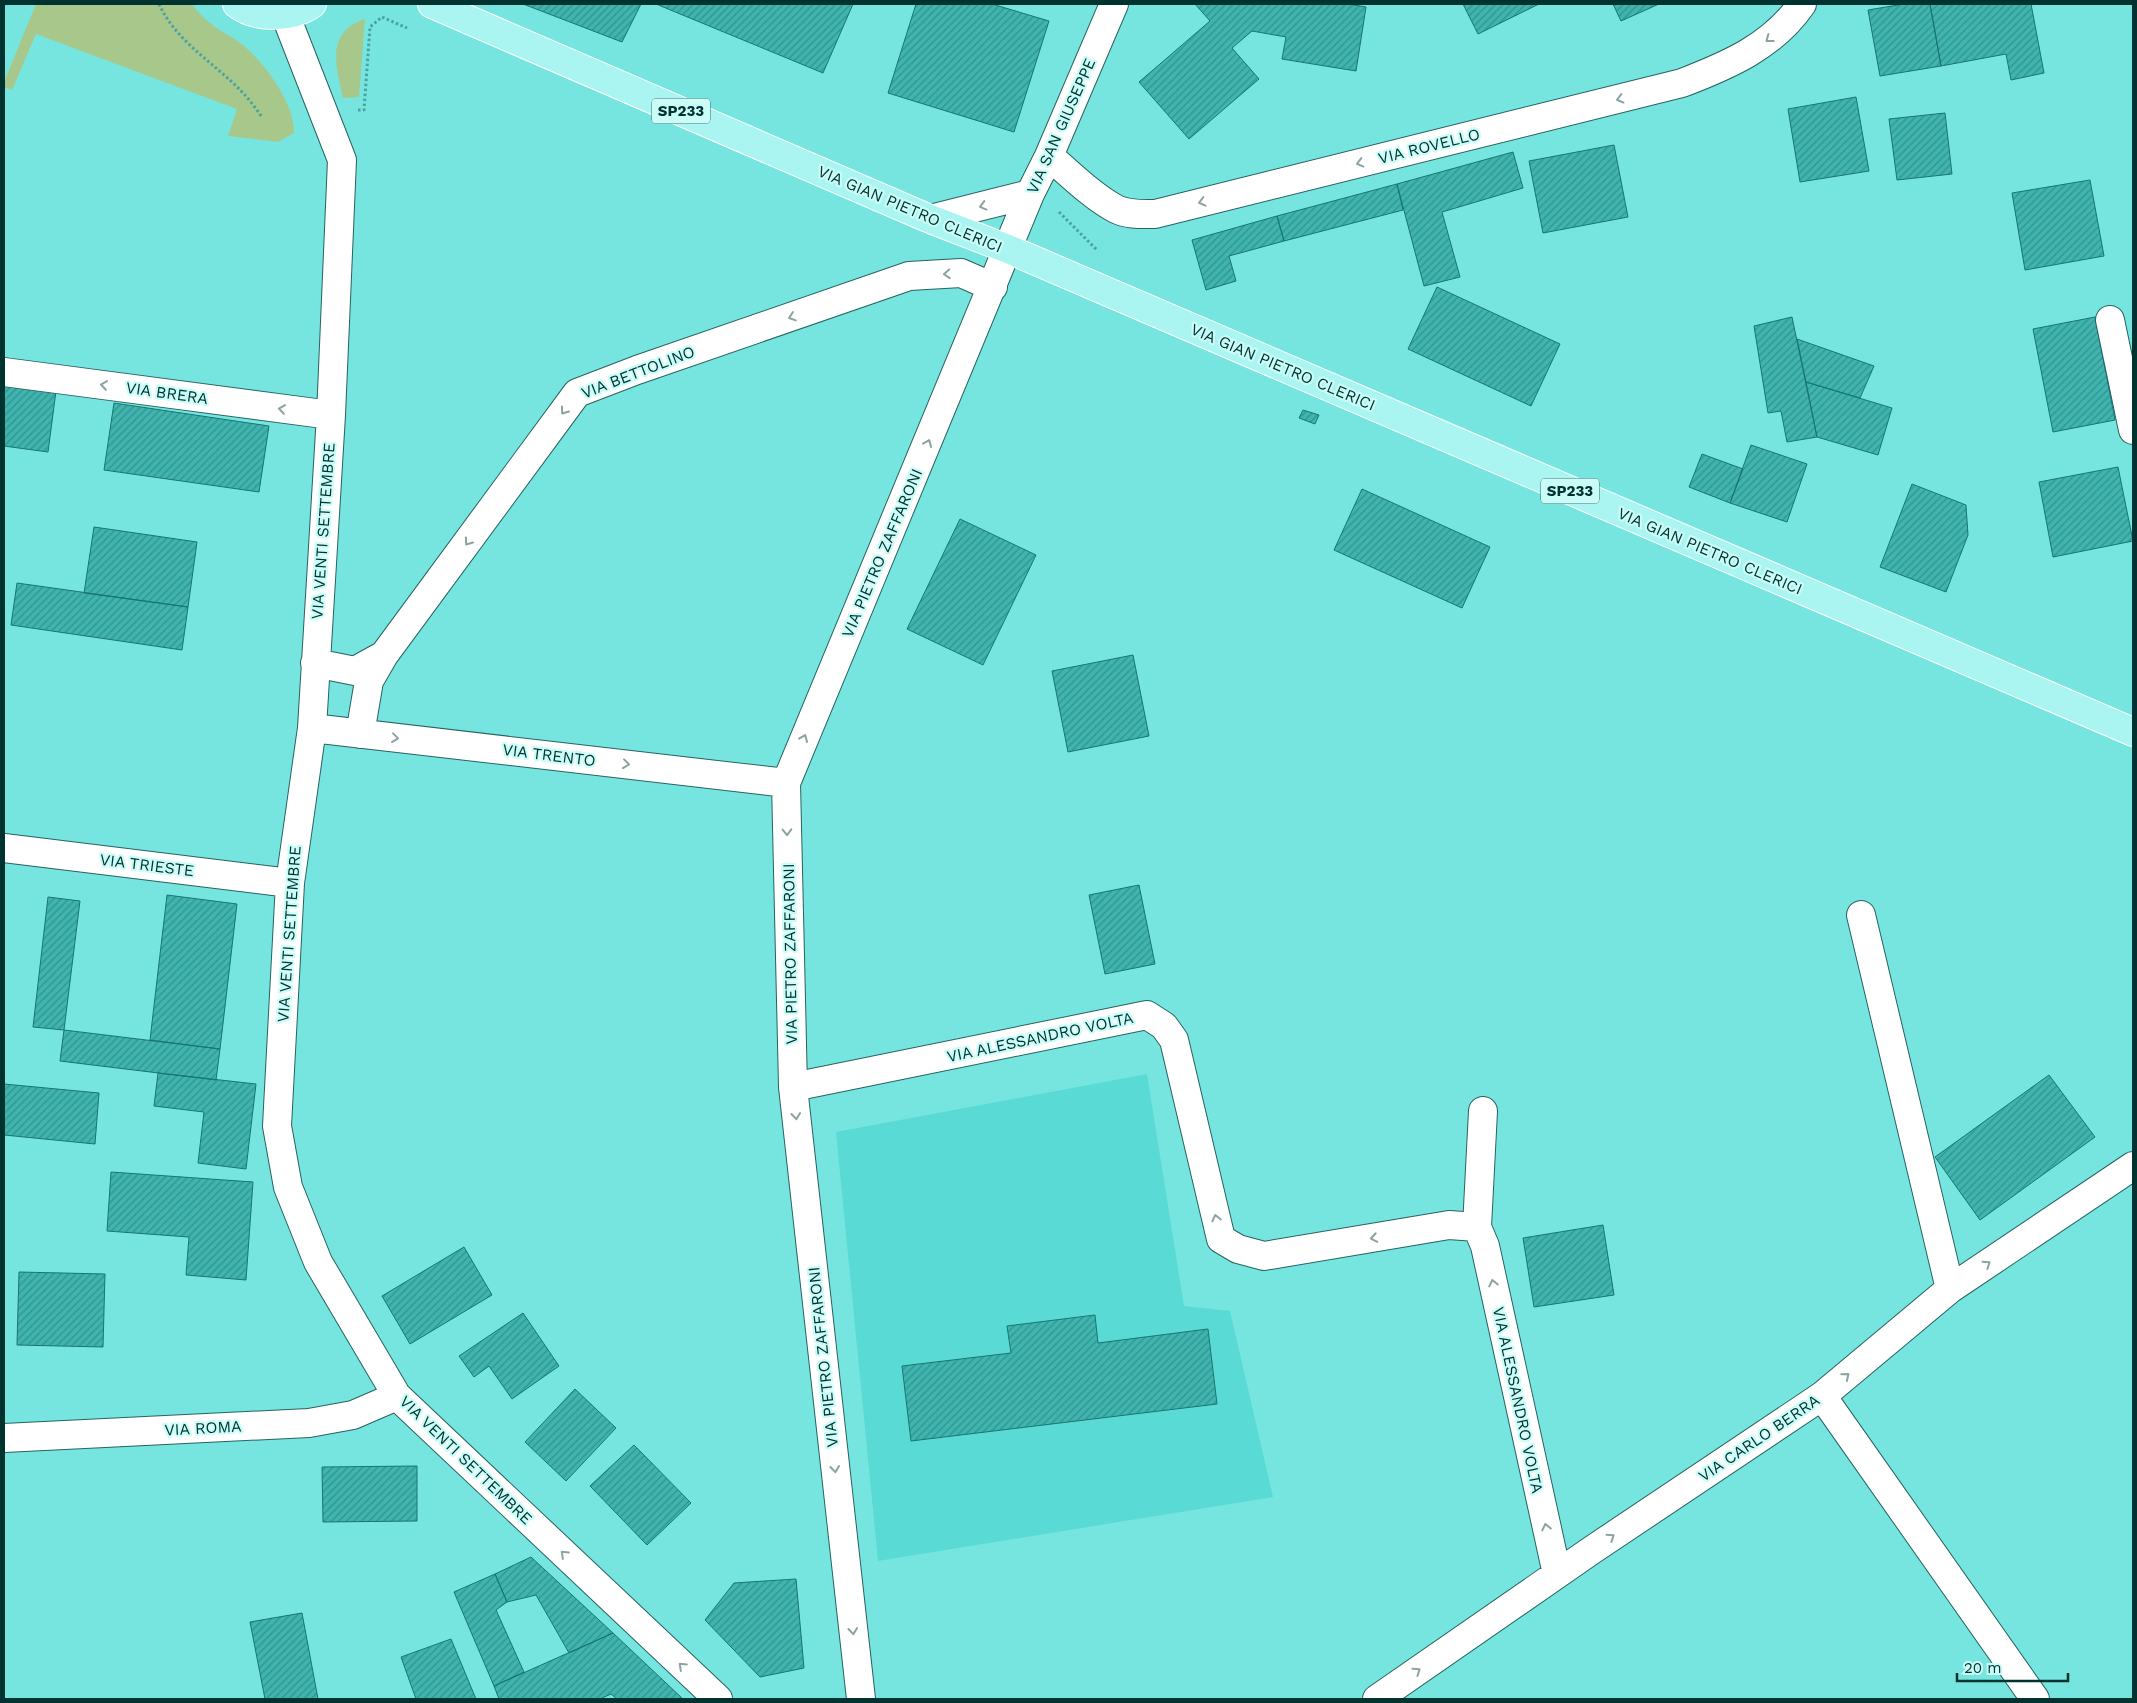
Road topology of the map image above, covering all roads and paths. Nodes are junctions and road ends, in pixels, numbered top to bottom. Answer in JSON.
{"nodes":[{"id":1,"x":159,"y":4,"type":"edge"},
{"id":2,"x":237,"y":4,"type":"edge"},
{"id":3,"x":312,"y":4,"type":"edge"},
{"id":4,"x":432,"y":4,"type":"edge"},
{"id":5,"x":1114,"y":4,"type":"edge"},
{"id":6,"x":1802,"y":4,"type":"edge"},
{"id":7,"x":285,"y":14,"type":"junction"},
{"id":8,"x":409,"y":29,"type":"dead end"},
{"id":9,"x":322,"y":110,"type":"junction"},
{"id":10,"x":262,"y":117,"type":"dead end"},
{"id":11,"x":1049,"y":156,"type":"junction"},
{"id":12,"x":1030,"y":194,"type":"junction"},
{"id":13,"x":930,"y":219,"type":"junction"},
{"id":14,"x":1008,"y":249,"type":"junction"},
{"id":15,"x":993,"y":287,"type":"junction"},
{"id":16,"x":2110,"y":320,"type":"dead end"},
{"id":17,"x":4,"y":372,"type":"edge"},
{"id":18,"x":330,"y":415,"type":"junction"},
{"id":19,"x":2133,"y":430,"type":"edge"},
{"id":20,"x":384,"y":656,"type":"junction"},
{"id":21,"x":315,"y":663,"type":"junction"},
{"id":22,"x":312,"y":728,"type":"junction"},
{"id":23,"x":2133,"y":732,"type":"edge"},
{"id":24,"x":360,"y":734,"type":"junction"},
{"id":25,"x":786,"y":783,"type":"junction"},
{"id":26,"x":4,"y":848,"type":"edge"},
{"id":27,"x":290,"y":883,"type":"junction"},
{"id":28,"x":1861,"y":914,"type":"dead end"},
{"id":29,"x":793,"y":1087,"type":"junction"},
{"id":30,"x":1483,"y":1111,"type":"dead end"},
{"id":31,"x":2133,"y":1166,"type":"edge"},
{"id":32,"x":1477,"y":1227,"type":"junction"},
{"id":33,"x":1950,"y":1289,"type":"junction"},
{"id":34,"x":397,"y":1396,"type":"junction"},
{"id":35,"x":1822,"y":1396,"type":"junction"},
{"id":36,"x":4,"y":1438,"type":"edge"},
{"id":37,"x":1556,"y":1574,"type":"junction"},
{"id":38,"x":718,"y":1699,"type":"edge"},
{"id":39,"x":861,"y":1699,"type":"edge"},
{"id":40,"x":1377,"y":1699,"type":"edge"},
{"id":41,"x":2035,"y":1699,"type":"edge"}],
"edges":[{"from":1,"to":10,"type":"path"},
{"from":2,"to":7,"type":"main road"},
{"from":3,"to":7,"type":"main road"},
{"from":4,"to":13,"type":"main road","name":"VIA GIAN PIETRO CLERICI","number":"SP233"},
{"from":5,"to":11,"type":"street","name":"VIA SAN GIUSEPPE"},
{"from":6,"to":11,"type":"street","name":"VIA ROVELLO","one_way":true},
{"from":7,"to":9,"type":"street","name":"VIA VENTI SETTEMBRE"},
{"from":8,"to":9,"type":"path"},
{"from":9,"to":18,"type":"street","name":"VIA VENTI SETTEMBRE"},
{"from":11,"to":12,"type":"street","name":"VIA SAN GIUSEPPE"},
{"from":12,"to":13,"type":"street","one_way":true},
{"from":12,"to":14,"type":"street","name":"VIA SAN GIUSEPPE"},
{"from":13,"to":14,"type":"main road","name":"VIA GIAN PIETRO CLERICI","number":"SP233"},
{"from":14,"to":15,"type":"street","name":"VIA PIETRO ZAFFARONI"},
{"from":14,"to":23,"type":"main road","name":"VIA GIAN PIETRO CLERICI","number":"SP233"},
{"from":15,"to":20,"type":"street","name":"VIA BETTOLINO","one_way":true},
{"from":25,"to":15,"type":"street","name":"VIA PIETRO ZAFFARONI","one_way":true},
{"from":16,"to":19,"type":"street"},
{"from":18,"to":17,"type":"street","name":"VIA BRERA","one_way":true},
{"from":18,"to":21,"type":"street","name":"VIA VENTI SETTEMBRE"},
{"from":20,"to":21,"type":"street","name":"VIA BETTOLINO"},
{"from":20,"to":24,"type":"street"},
{"from":21,"to":22,"type":"street","name":"VIA VENTI SETTEMBRE"},
{"from":22,"to":24,"type":"street","name":"VIA TRENTO"},
{"from":22,"to":27,"type":"street","name":"VIA VENTI SETTEMBRE"},
{"from":24,"to":25,"type":"street","name":"VIA TRENTO","one_way":true},
{"from":25,"to":29,"type":"street","name":"VIA PIETRO ZAFFARONI","one_way":true},
{"from":26,"to":27,"type":"street","name":"VIA TRIESTE"},
{"from":27,"to":34,"type":"street","name":"VIA VENTI SETTEMBRE"},
{"from":28,"to":33,"type":"street"},
{"from":32,"to":29,"type":"street","name":"VIA ALESSANDRO VOLTA","one_way":true},
{"from":29,"to":39,"type":"street","name":"VIA PIETRO ZAFFARONI","one_way":true},
{"from":30,"to":32,"type":"street","name":"VIA ALESSANDRO VOLTA"},
{"from":33,"to":31,"type":"street","name":"VIA CARLO BERRA","one_way":true},
{"from":37,"to":32,"type":"street","name":"VIA ALESSANDRO VOLTA","one_way":true},
{"from":35,"to":33,"type":"street","name":"VIA CARLO BERRA","one_way":true},
{"from":34,"to":36,"type":"street","name":"VIA ROMA"},
{"from":38,"to":34,"type":"street","name":"VIA VENTI SETTEMBRE","one_way":true},
{"from":37,"to":35,"type":"street","name":"VIA CARLO BERRA","one_way":true},
{"from":35,"to":41,"type":"street"},
{"from":40,"to":37,"type":"street","name":"VIA CARLO BERRA","one_way":true}]}
